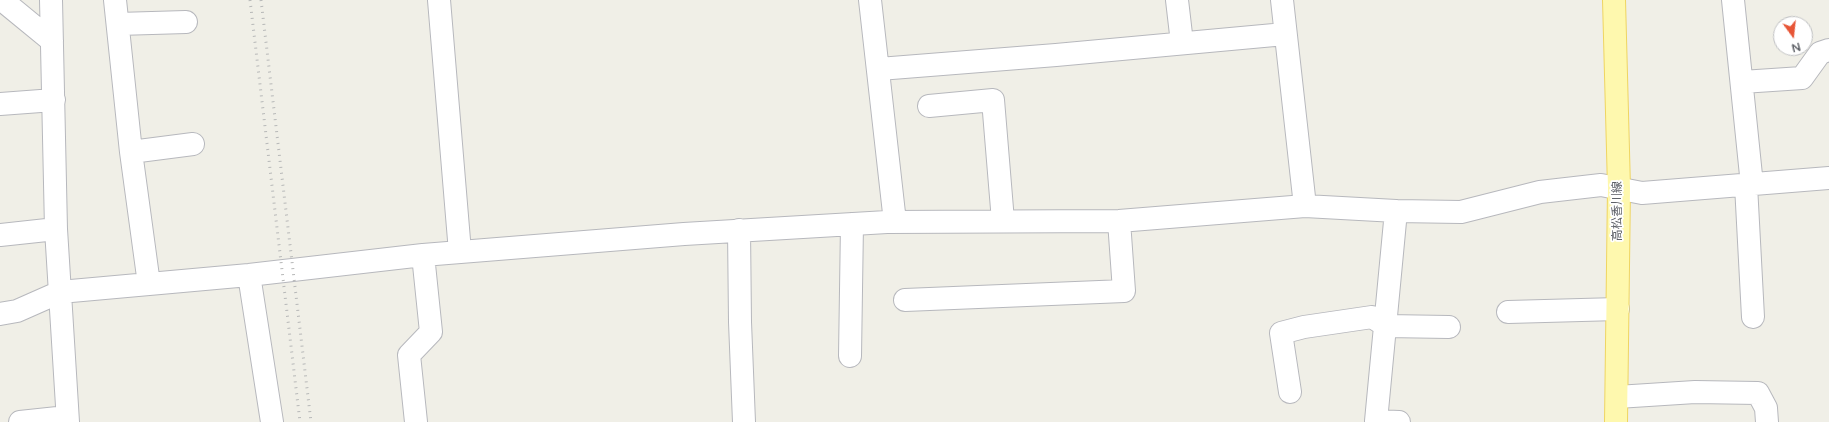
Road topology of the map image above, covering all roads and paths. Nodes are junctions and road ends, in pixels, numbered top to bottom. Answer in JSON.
{"nodes":[{"id":1,"x":2,"y":0,"type":"edge"},
{"id":2,"x":51,"y":0,"type":"edge"},
{"id":3,"x":115,"y":0,"type":"edge"},
{"id":4,"x":439,"y":0,"type":"edge"},
{"id":5,"x":870,"y":0,"type":"edge"},
{"id":6,"x":1177,"y":0,"type":"edge"},
{"id":7,"x":1282,"y":0,"type":"edge"},
{"id":8,"x":1614,"y":0,"type":"edge"},
{"id":9,"x":1733,"y":0,"type":"edge"},
{"id":10,"x":186,"y":22,"type":"dead end"},
{"id":11,"x":118,"y":24,"type":"junction"},
{"id":12,"x":1285,"y":34,"type":"junction"},
{"id":13,"x":52,"y":41,"type":"junction"},
{"id":14,"x":1182,"y":43,"type":"junction"},
{"id":15,"x":1829,"y":50,"type":"edge"},
{"id":16,"x":879,"y":69,"type":"junction"},
{"id":17,"x":1742,"y":82,"type":"junction"},
{"id":18,"x":54,"y":100,"type":"junction"},
{"id":19,"x":0,"y":104,"type":"edge"},
{"id":20,"x":929,"y":106,"type":"dead end"},
{"id":21,"x":193,"y":144,"type":"dead end"},
{"id":22,"x":132,"y":152,"type":"junction"},
{"id":23,"x":1829,"y":178,"type":"edge"},
{"id":24,"x":1749,"y":185,"type":"junction"},
{"id":25,"x":1618,"y":188,"type":"junction"},
{"id":26,"x":1305,"y":206,"type":"junction"},
{"id":27,"x":1396,"y":211,"type":"junction"},
{"id":28,"x":1119,"y":220,"type":"junction"},
{"id":29,"x":1003,"y":221,"type":"junction"},
{"id":30,"x":895,"y":222,"type":"junction"},
{"id":31,"x":852,"y":224,"type":"junction"},
{"id":32,"x":56,"y":229,"type":"junction"},
{"id":33,"x":739,"y":230,"type":"junction"},
{"id":34,"x":0,"y":235,"type":"edge"},
{"id":35,"x":460,"y":252,"type":"junction"},
{"id":36,"x":423,"y":255,"type":"junction"},
{"id":37,"x":249,"y":275,"type":"junction"},
{"id":38,"x":149,"y":284,"type":"junction"},
{"id":39,"x":60,"y":292,"type":"junction"},
{"id":40,"x":905,"y":300,"type":"dead end"},
{"id":41,"x":1618,"y":309,"type":"junction"},
{"id":42,"x":1508,"y":312,"type":"dead end"},
{"id":43,"x":0,"y":314,"type":"edge"},
{"id":44,"x":1753,"y":317,"type":"dead end"},
{"id":45,"x":1386,"y":326,"type":"junction"},
{"id":46,"x":1449,"y":327,"type":"dead end"},
{"id":47,"x":850,"y":356,"type":"dead end"},
{"id":48,"x":1290,"y":392,"type":"dead end"},
{"id":49,"x":1617,"y":397,"type":"junction"},
{"id":50,"x":67,"y":419,"type":"edge"},
{"id":51,"x":20,"y":422,"type":"edge"},
{"id":52,"x":272,"y":422,"type":"edge"},
{"id":53,"x":416,"y":422,"type":"edge"},
{"id":54,"x":744,"y":422,"type":"edge"},
{"id":55,"x":1399,"y":422,"type":"edge"},
{"id":56,"x":1616,"y":422,"type":"edge"},
{"id":57,"x":1767,"y":422,"type":"edge"}],
"edges":[{"from":1,"to":13,"type":"street"},
{"from":2,"to":13,"type":"street"},
{"from":3,"to":11,"type":"street"},
{"from":4,"to":35,"type":"street"},
{"from":5,"to":16,"type":"street"},
{"from":6,"to":14,"type":"street"},
{"from":7,"to":12,"type":"street"},
{"from":8,"to":25,"type":"main road","name":"高松香川線"},
{"from":9,"to":17,"type":"street"},
{"from":10,"to":11,"type":"street"},
{"from":11,"to":22,"type":"street"},
{"from":12,"to":14,"type":"street"},
{"from":12,"to":26,"type":"street"},
{"from":13,"to":18,"type":"street"},
{"from":14,"to":16,"type":"street"},
{"from":15,"to":17,"type":"street"},
{"from":16,"to":30,"type":"street"},
{"from":17,"to":24,"type":"street"},
{"from":18,"to":19,"type":"street"},
{"from":18,"to":32,"type":"street"},
{"from":20,"to":29,"type":"street"},
{"from":21,"to":22,"type":"street"},
{"from":22,"to":38,"type":"street"},
{"from":23,"to":24,"type":"street"},
{"from":24,"to":25,"type":"street"},
{"from":24,"to":44,"type":"street"},
{"from":25,"to":27,"type":"street"},
{"from":25,"to":41,"type":"main road","name":"高松香川線"},
{"from":26,"to":27,"type":"street"},
{"from":26,"to":28,"type":"street"},
{"from":27,"to":45,"type":"street"},
{"from":28,"to":29,"type":"street"},
{"from":28,"to":40,"type":"street"},
{"from":29,"to":30,"type":"street"},
{"from":30,"to":31,"type":"street"},
{"from":31,"to":33,"type":"street"},
{"from":31,"to":47,"type":"street"},
{"from":32,"to":34,"type":"street"},
{"from":32,"to":39,"type":"street"},
{"from":33,"to":35,"type":"street"},
{"from":33,"to":54,"type":"street"},
{"from":35,"to":36,"type":"street"},
{"from":36,"to":37,"type":"street"},
{"from":36,"to":53,"type":"street"},
{"from":37,"to":38,"type":"street"},
{"from":37,"to":52,"type":"street"},
{"from":38,"to":39,"type":"street"},
{"from":39,"to":43,"type":"street"},
{"from":39,"to":50,"type":"street"},
{"from":41,"to":42,"type":"street"},
{"from":41,"to":49,"type":"main road","name":"高松香川線"},
{"from":45,"to":46,"type":"street"},
{"from":45,"to":48,"type":"street"},
{"from":45,"to":55,"type":"street"},
{"from":49,"to":56,"type":"main road","name":"高松香川線"},
{"from":49,"to":57,"type":"street"},
{"from":50,"to":51,"type":"street"}]}
